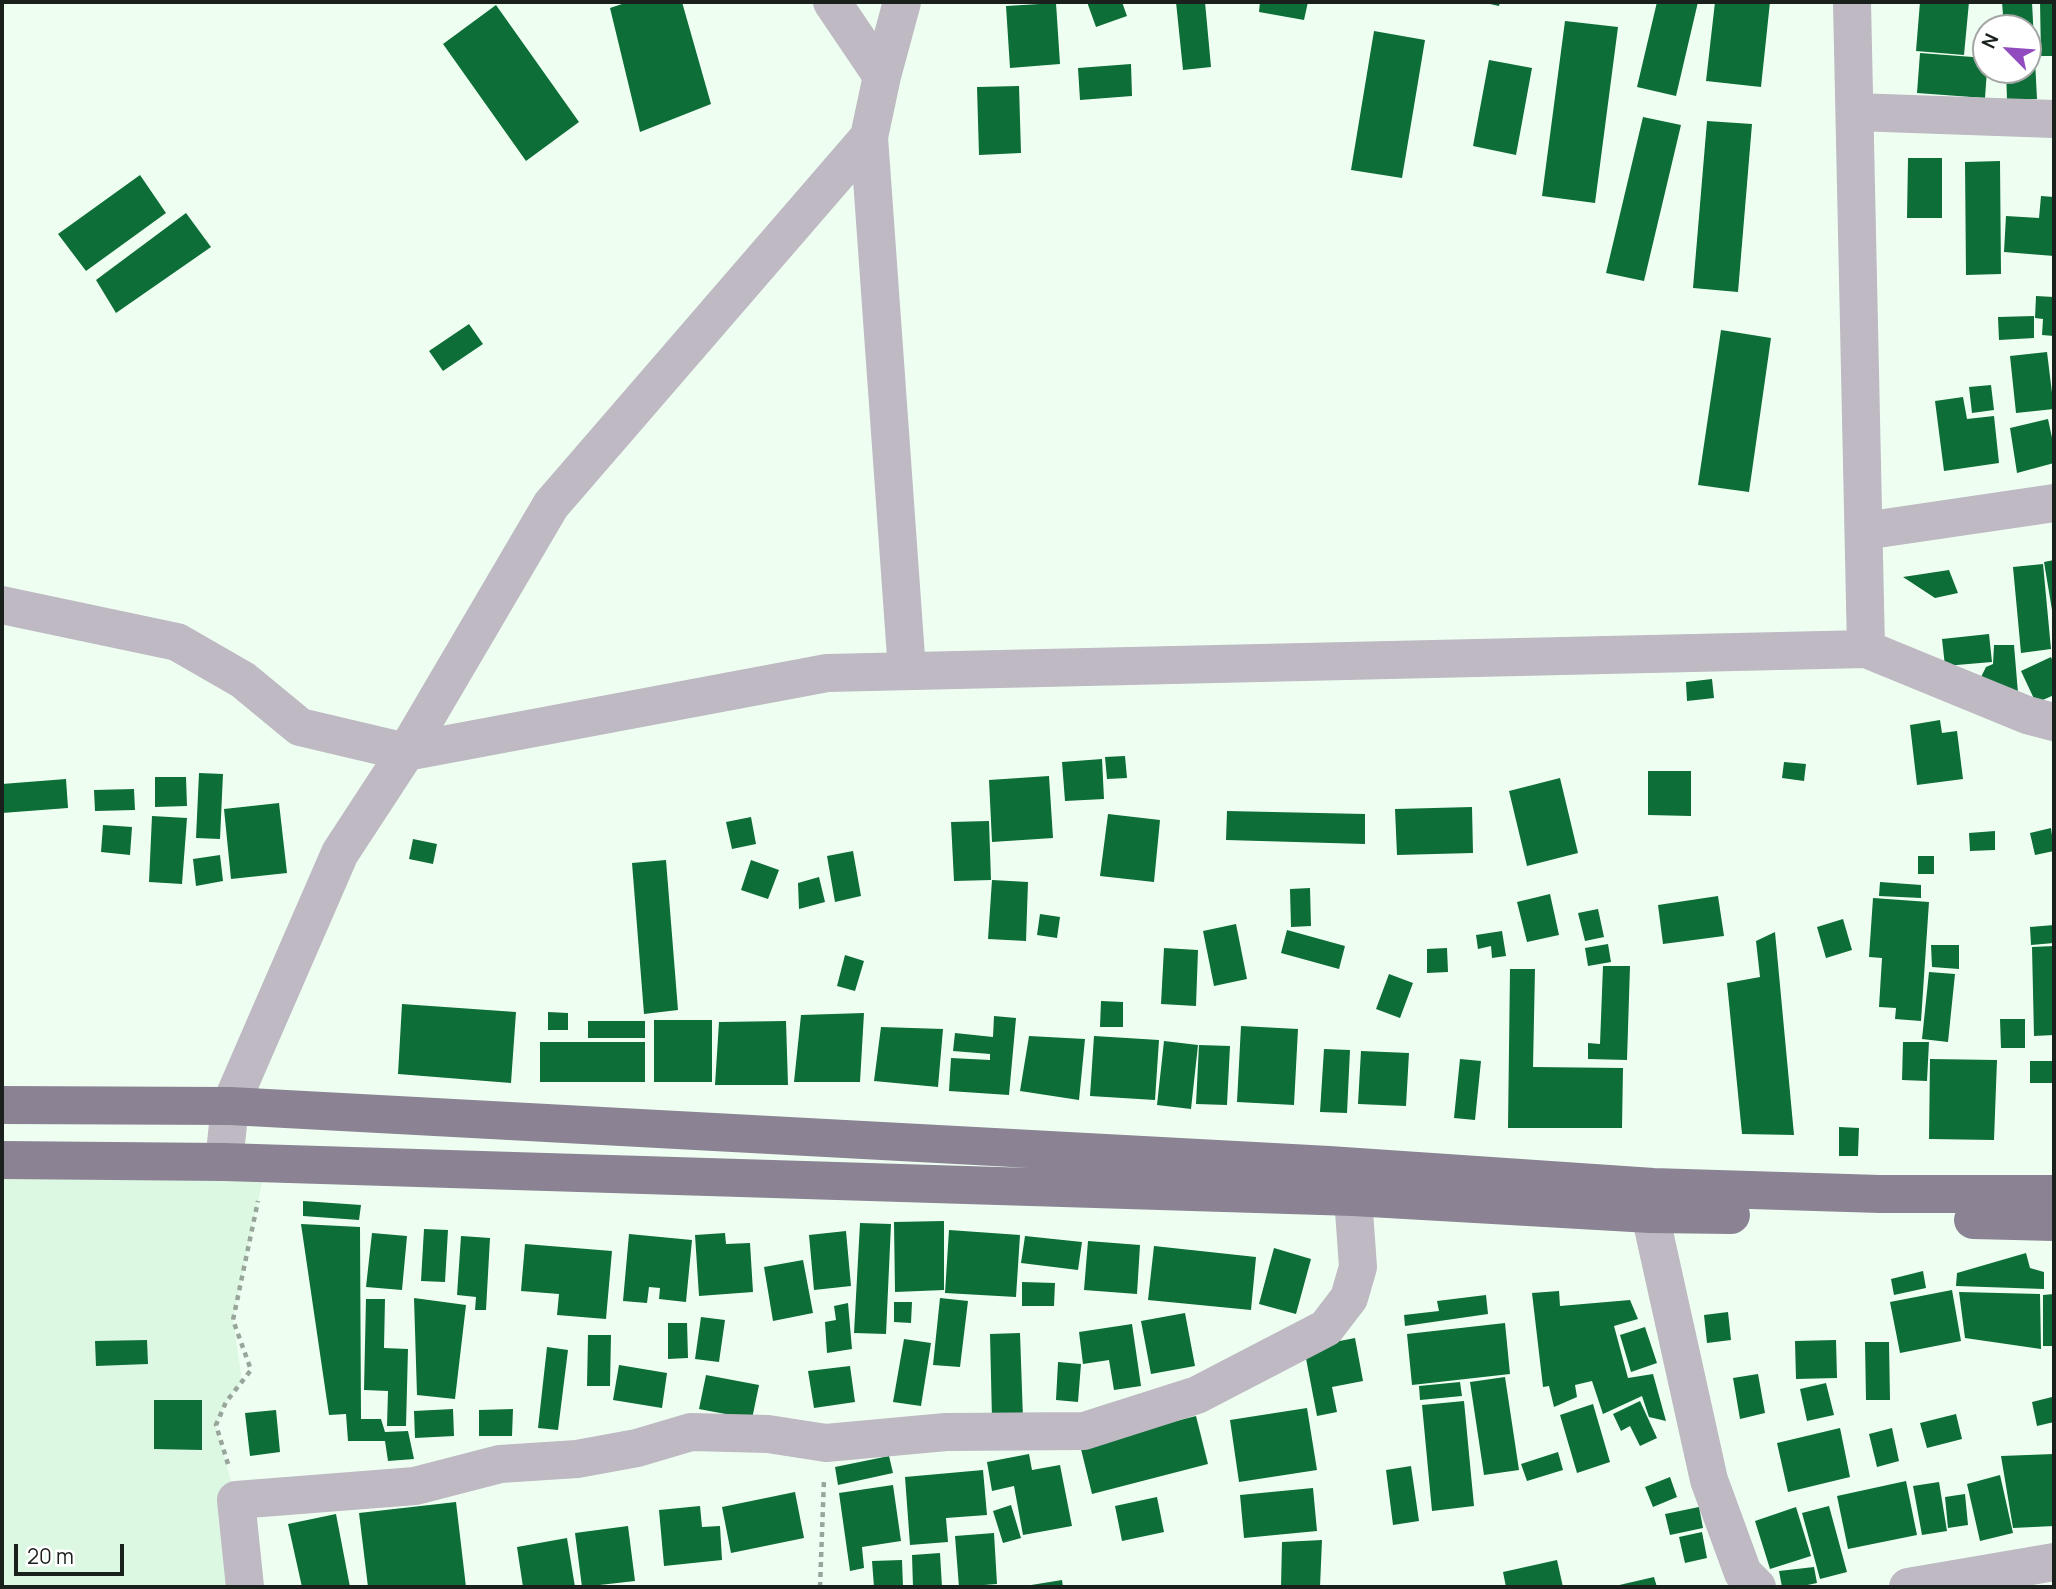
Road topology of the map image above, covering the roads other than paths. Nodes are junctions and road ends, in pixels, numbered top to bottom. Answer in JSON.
{"nodes":[{"id":1,"x":832,"y":2,"type":"edge"},
{"id":2,"x":902,"y":2,"type":"edge"},
{"id":3,"x":1853,"y":2,"type":"edge"},
{"id":4,"x":882,"y":76,"type":"junction"},
{"id":5,"x":1855,"y":112,"type":"junction"},
{"id":6,"x":2054,"y":118,"type":"edge"},
{"id":7,"x":869,"y":137,"type":"junction"},
{"id":8,"x":2054,"y":503,"type":"edge"},
{"id":9,"x":1864,"y":531,"type":"junction"},
{"id":10,"x":2,"y":605,"type":"edge"},
{"id":11,"x":1866,"y":649,"type":"junction"},
{"id":12,"x":907,"y":671,"type":"junction"},
{"id":13,"x":2054,"y":722,"type":"edge"},
{"id":14,"x":406,"y":752,"type":"junction"},
{"id":15,"x":2,"y":1104,"type":"edge"},
{"id":16,"x":230,"y":1106,"type":"junction"},
{"id":17,"x":2,"y":1160,"type":"edge"},
{"id":18,"x":224,"y":1161,"type":"junction"},
{"id":19,"x":1329,"y":1165,"type":"junction"},
{"id":20,"x":2054,"y":1194,"type":"edge"},
{"id":21,"x":1353,"y":1197,"type":"junction"},
{"id":22,"x":1881,"y":1205,"type":"junction"},
{"id":23,"x":1650,"y":1214,"type":"junction"},
{"id":24,"x":2054,"y":1222,"type":"edge"},
{"id":25,"x":2054,"y":1562,"type":"edge"},
{"id":26,"x":246,"y":1587,"type":"edge"},
{"id":27,"x":1757,"y":1587,"type":"edge"},
{"id":28,"x":1908,"y":1587,"type":"edge"}],
"edges":[{"from":1,"to":4,"type":"street"},
{"from":2,"to":4,"type":"street"},
{"from":3,"to":5,"type":"street"},
{"from":4,"to":7,"type":"street"},
{"from":5,"to":6,"type":"street"},
{"from":5,"to":9,"type":"street"},
{"from":7,"to":12,"type":"street"},
{"from":7,"to":14,"type":"street"},
{"from":8,"to":9,"type":"street"},
{"from":9,"to":11,"type":"street"},
{"from":10,"to":14,"type":"street"},
{"from":11,"to":12,"type":"street"},
{"from":11,"to":13,"type":"street"},
{"from":12,"to":14,"type":"street"},
{"from":14,"to":16,"type":"street"},
{"from":15,"to":16,"type":"main road"},
{"from":16,"to":18,"type":"street"},
{"from":16,"to":19,"type":"main road"},
{"from":17,"to":18,"type":"main road"},
{"from":18,"to":21,"type":"main road"},
{"from":19,"to":21,"type":"street"},
{"from":19,"to":22,"type":"main road"},
{"from":20,"to":22,"type":"main road"},
{"from":21,"to":23,"type":"main road"},
{"from":21,"to":26,"type":"street"},
{"from":22,"to":23,"type":"main road"},
{"from":22,"to":24,"type":"main road"},
{"from":23,"to":27,"type":"street"},
{"from":25,"to":28,"type":"street"}]}
